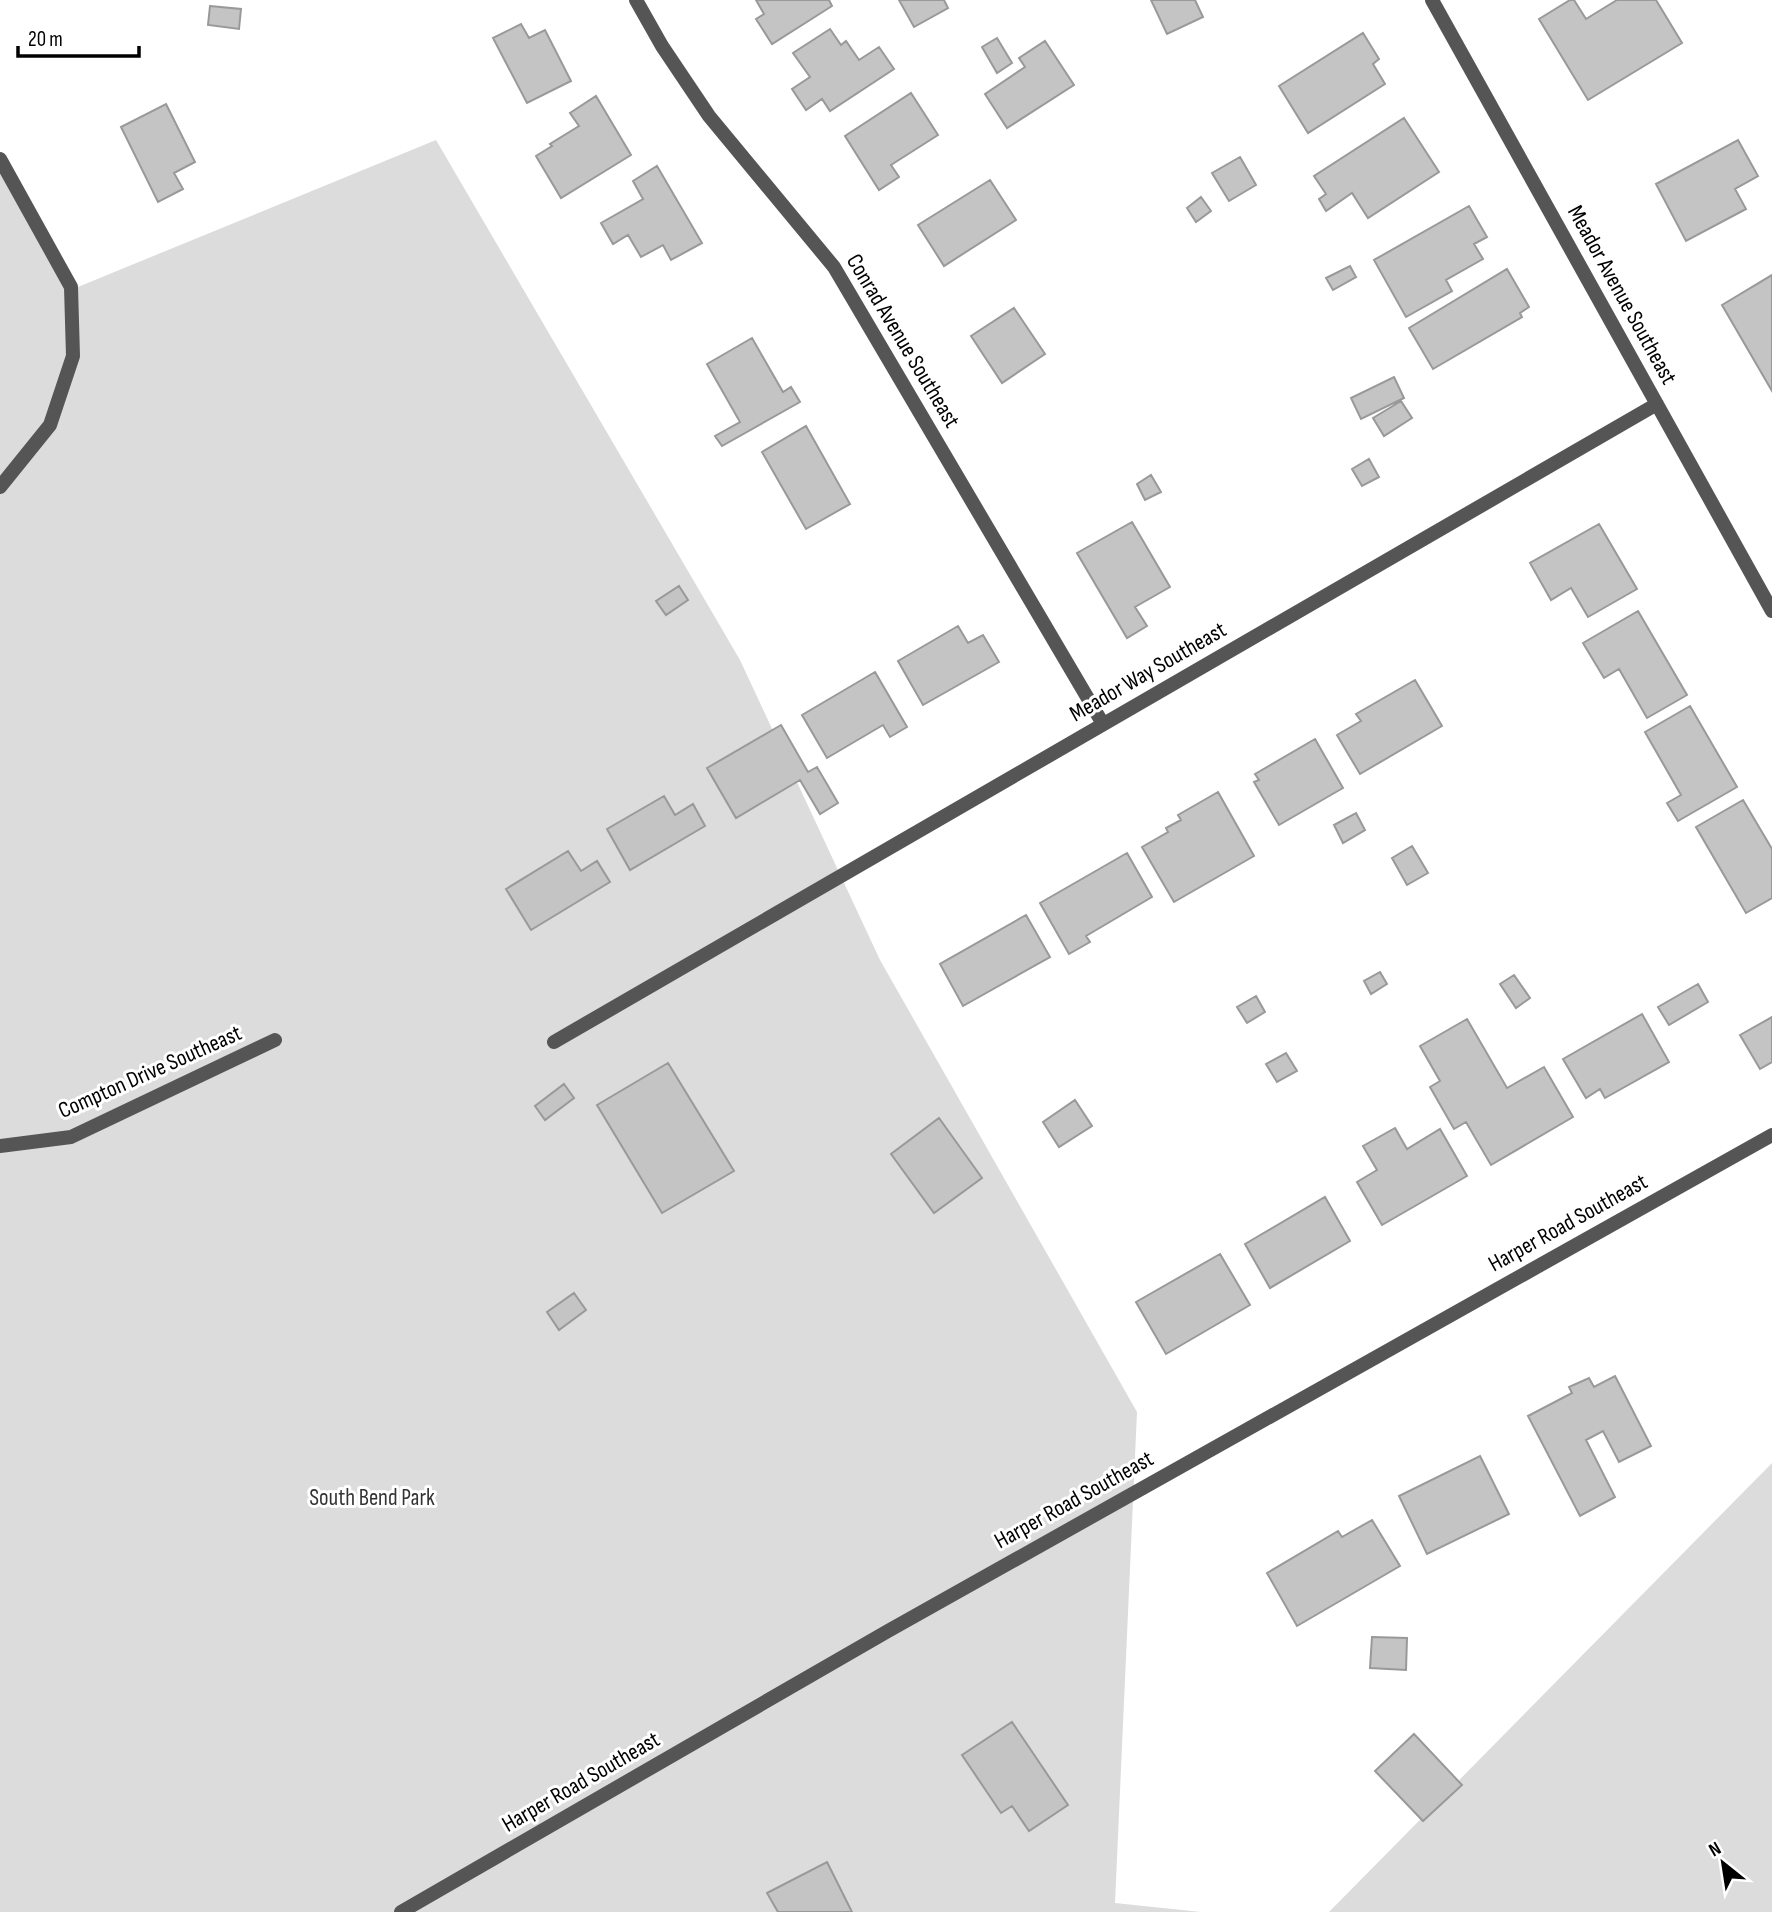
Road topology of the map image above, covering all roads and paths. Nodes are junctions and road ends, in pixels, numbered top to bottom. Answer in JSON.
{"nodes":[{"id":1,"x":636,"y":0,"type":"edge"},
{"id":2,"x":1432,"y":0,"type":"edge"},
{"id":3,"x":0,"y":159,"type":"edge"},
{"id":4,"x":1657,"y":404,"type":"junction"},
{"id":5,"x":0,"y":487,"type":"edge"},
{"id":6,"x":1772,"y":611,"type":"edge"},
{"id":7,"x":1103,"y":724,"type":"junction"},
{"id":8,"x":275,"y":1040,"type":"dead end"},
{"id":9,"x":554,"y":1042,"type":"dead end"},
{"id":10,"x":1772,"y":1135,"type":"edge"},
{"id":11,"x":0,"y":1146,"type":"edge"},
{"id":12,"x":401,"y":1912,"type":"edge"}],
"edges":[{"from":1,"to":7,"type":"street","name":"Conrad Avenue Southeast"},
{"from":2,"to":4,"type":"street","name":"Meador Avenue Southeast"},
{"from":3,"to":5,"type":"street"},
{"from":4,"to":6,"type":"street","name":"Meador Avenue Southeast"},
{"from":4,"to":7,"type":"street","name":"Meador Way Southeast"},
{"from":7,"to":9,"type":"street","name":"Meador Way Southeast"},
{"from":8,"to":11,"type":"street","name":"Compton Drive Southeast"},
{"from":10,"to":12,"type":"street","name":"Harper Road Southeast"}]}
